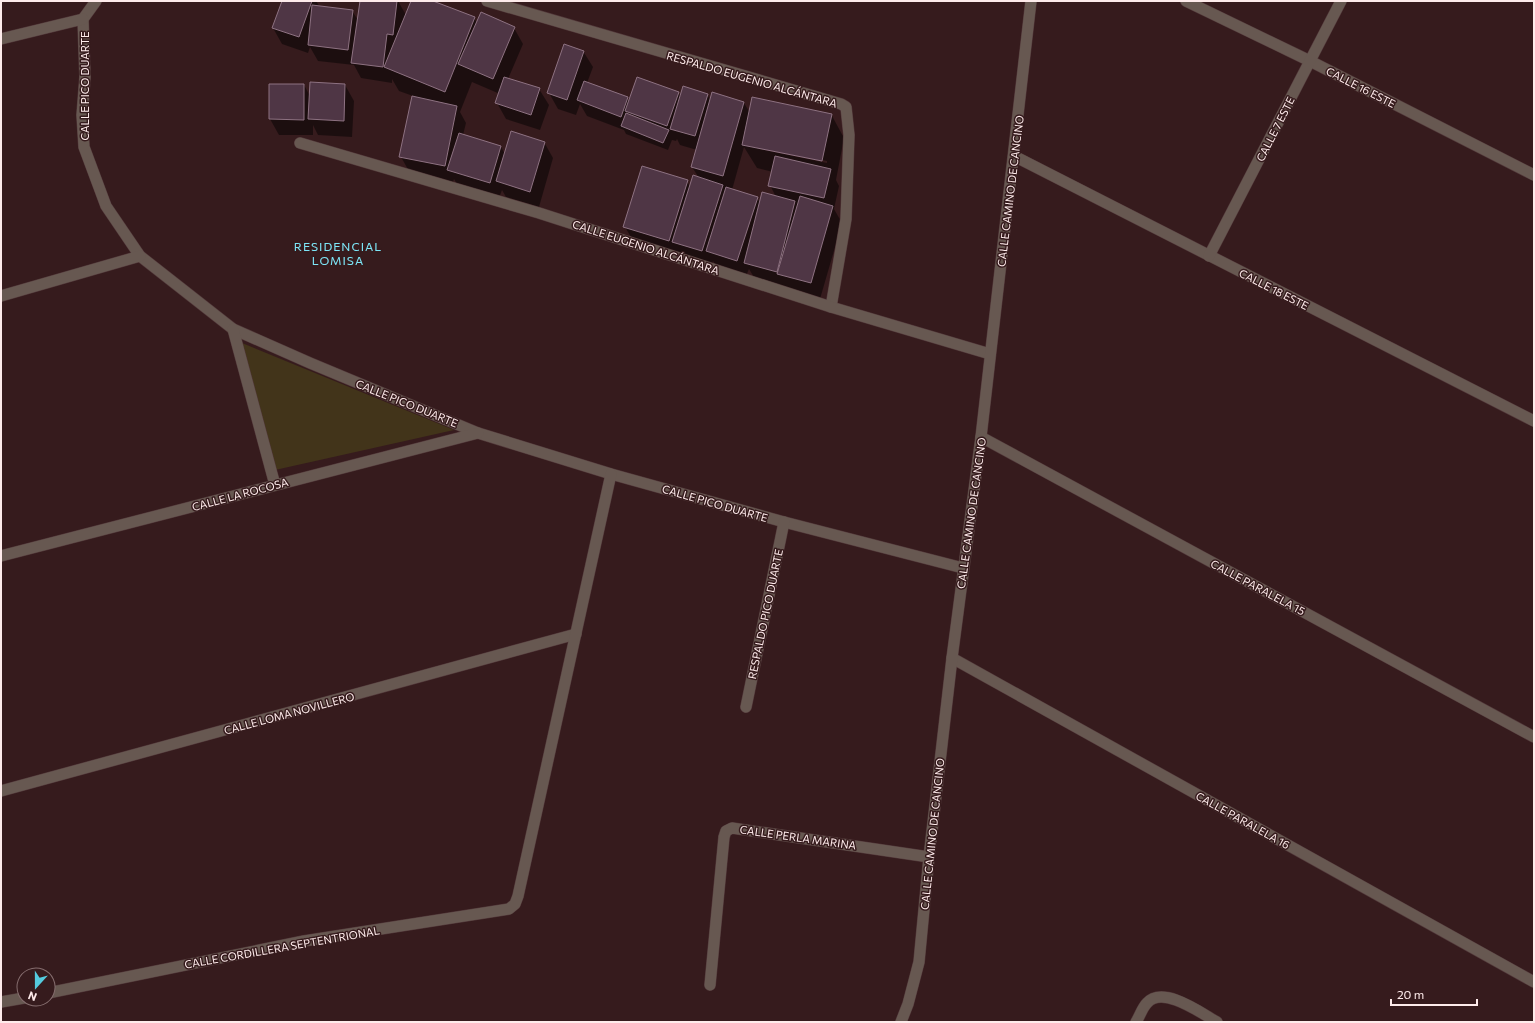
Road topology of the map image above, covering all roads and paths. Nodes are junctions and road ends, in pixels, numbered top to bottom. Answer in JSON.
{"nodes":[{"id":1,"x":96,"y":1,"type":"edge"},
{"id":2,"x":487,"y":1,"type":"edge"},
{"id":3,"x":1031,"y":1,"type":"edge"},
{"id":4,"x":1186,"y":1,"type":"edge"},
{"id":5,"x":1341,"y":1,"type":"edge"},
{"id":6,"x":83,"y":19,"type":"junction"},
{"id":7,"x":1,"y":39,"type":"edge"},
{"id":8,"x":1310,"y":62,"type":"junction"},
{"id":9,"x":300,"y":143,"type":"dead end"},
{"id":10,"x":1014,"y":156,"type":"junction"},
{"id":11,"x":1534,"y":175,"type":"edge"},
{"id":12,"x":140,"y":256,"type":"junction"},
{"id":13,"x":1209,"y":256,"type":"junction"},
{"id":14,"x":1,"y":296,"type":"edge"},
{"id":15,"x":831,"y":307,"type":"junction"},
{"id":16,"x":233,"y":329,"type":"junction"},
{"id":17,"x":990,"y":354,"type":"junction"},
{"id":18,"x":1534,"y":421,"type":"edge"},
{"id":19,"x":478,"y":433,"type":"junction"},
{"id":20,"x":981,"y":437,"type":"junction"},
{"id":21,"x":611,"y":474,"type":"junction"},
{"id":22,"x":275,"y":485,"type":"junction"},
{"id":23,"x":784,"y":522,"type":"junction"},
{"id":24,"x":1,"y":556,"type":"edge"},
{"id":25,"x":963,"y":568,"type":"junction"},
{"id":26,"x":576,"y":634,"type":"junction"},
{"id":27,"x":952,"y":658,"type":"junction"},
{"id":28,"x":746,"y":707,"type":"dead end"},
{"id":29,"x":1534,"y":737,"type":"edge"},
{"id":30,"x":1,"y":791,"type":"edge"},
{"id":31,"x":929,"y":857,"type":"junction"},
{"id":32,"x":1534,"y":982,"type":"edge"},
{"id":33,"x":710,"y":985,"type":"dead end"},
{"id":34,"x":56,"y":991,"type":"edge"},
{"id":35,"x":16,"y":999,"type":"edge"},
{"id":36,"x":1,"y":1002,"type":"edge"},
{"id":37,"x":901,"y":1022,"type":"edge"},
{"id":38,"x":1136,"y":1022,"type":"edge"},
{"id":39,"x":1217,"y":1022,"type":"edge"}],
"edges":[{"from":1,"to":6,"type":"street","name":"CALLE PICO DUARTE"},
{"from":2,"to":15,"type":"street","name":"RESPALDO EUGENIO ALCÁNTARA"},
{"from":3,"to":10,"type":"street","name":"CALLE CAMINO DE CANCINO"},
{"from":4,"to":8,"type":"street","name":"CALLE 16 ESTE"},
{"from":5,"to":8,"type":"street","name":"CALLE 7 ESTE"},
{"from":6,"to":7,"type":"street"},
{"from":6,"to":12,"type":"street","name":"CALLE PICO DUARTE"},
{"from":8,"to":11,"type":"street","name":"CALLE 16 ESTE"},
{"from":8,"to":13,"type":"street","name":"CALLE 7 ESTE"},
{"from":9,"to":15,"type":"street","name":"CALLE EUGENIO ALCÁNTARA"},
{"from":10,"to":13,"type":"street","name":"CALLE 18 ESTE"},
{"from":10,"to":17,"type":"street","name":"CALLE CAMINO DE CANCINO"},
{"from":12,"to":14,"type":"street"},
{"from":12,"to":16,"type":"street","name":"CALLE PICO DUARTE"},
{"from":13,"to":18,"type":"street","name":"CALLE 18 ESTE"},
{"from":15,"to":17,"type":"street","name":"CALLE EUGENIO ALCÁNTARA"},
{"from":16,"to":19,"type":"street","name":"CALLE PICO DUARTE"},
{"from":16,"to":22,"type":"street"},
{"from":17,"to":20,"type":"street","name":"CALLE CAMINO DE CANCINO"},
{"from":19,"to":21,"type":"street","name":"CALLE PICO DUARTE"},
{"from":19,"to":22,"type":"street","name":"CALLE LA ROCOSA"},
{"from":20,"to":25,"type":"street","name":"CALLE CAMINO DE CANCINO"},
{"from":20,"to":29,"type":"street","name":"CALLE PARALELA 15"},
{"from":21,"to":23,"type":"street","name":"CALLE PICO DUARTE"},
{"from":21,"to":26,"type":"street"},
{"from":22,"to":24,"type":"street","name":"CALLE LA ROCOSA"},
{"from":23,"to":25,"type":"street","name":"CALLE PICO DUARTE"},
{"from":23,"to":28,"type":"street","name":"RESPALDO PICO DUARTE"},
{"from":25,"to":27,"type":"street","name":"CALLE CAMINO DE CANCINO"},
{"from":26,"to":30,"type":"street","name":"CALLE LOMA NOVILLERO"},
{"from":26,"to":34,"type":"street","name":"CALLE CORDILLERA SEPTENTRIONAL"},
{"from":27,"to":31,"type":"street","name":"CALLE CAMINO DE CANCINO"},
{"from":27,"to":32,"type":"street","name":"CALLE PARALELA 16"},
{"from":31,"to":33,"type":"street","name":"CALLE PERLA MARINA"},
{"from":31,"to":37,"type":"street","name":"CALLE CAMINO DE CANCINO"},
{"from":35,"to":36,"type":"street"},
{"from":38,"to":39,"type":"street"}]}
